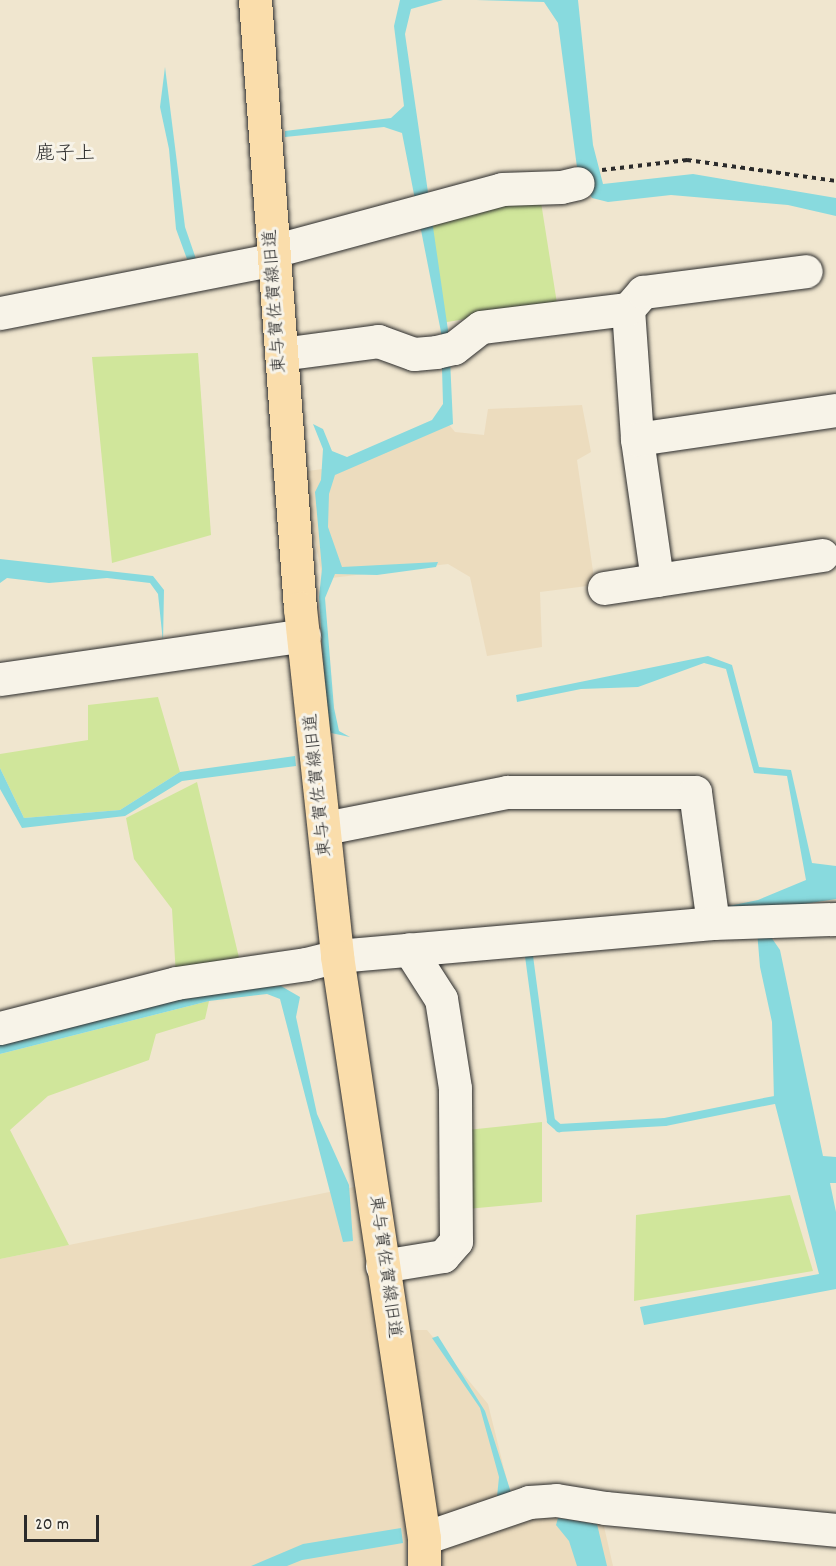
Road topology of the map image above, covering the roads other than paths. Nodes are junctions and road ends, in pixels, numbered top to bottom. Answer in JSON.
{"nodes":[{"id":1,"x":255,"y":0,"type":"edge"},
{"id":2,"x":590,"y":176,"type":"road end"},
{"id":3,"x":274,"y":255,"type":"junction"},
{"id":4,"x":806,"y":271,"type":"dead end"},
{"id":5,"x":628,"y":309,"type":"junction"},
{"id":6,"x":0,"y":313,"type":"edge"},
{"id":7,"x":281,"y":354,"type":"junction"},
{"id":8,"x":836,"y":410,"type":"edge"},
{"id":9,"x":638,"y":440,"type":"junction"},
{"id":10,"x":822,"y":555,"type":"dead end"},
{"id":11,"x":657,"y":580,"type":"junction"},
{"id":12,"x":604,"y":588,"type":"dead end"},
{"id":13,"x":304,"y":635,"type":"junction"},
{"id":14,"x":0,"y":679,"type":"edge"},
{"id":15,"x":325,"y":828,"type":"junction"},
{"id":16,"x":836,"y":919,"type":"edge"},
{"id":17,"x":713,"y":923,"type":"junction"},
{"id":18,"x":409,"y":949,"type":"junction"},
{"id":19,"x":337,"y":956,"type":"junction"},
{"id":20,"x":0,"y":1028,"type":"edge"},
{"id":21,"x":382,"y":1266,"type":"junction"},
{"id":22,"x":836,"y":1530,"type":"edge"},
{"id":23,"x":424,"y":1552,"type":"edge"}],
"edges":[{"from":1,"to":3,"type":"main road","name":"東与賀佐賀線旧道"},
{"from":2,"to":3,"type":"street"},
{"from":3,"to":6,"type":"street"},
{"from":3,"to":7,"type":"main road","name":"東与賀佐賀線旧道"},
{"from":4,"to":5,"type":"street"},
{"from":5,"to":7,"type":"street"},
{"from":5,"to":9,"type":"street"},
{"from":7,"to":13,"type":"main road","name":"東与賀佐賀線旧道"},
{"from":8,"to":9,"type":"street"},
{"from":9,"to":11,"type":"street"},
{"from":10,"to":11,"type":"street"},
{"from":11,"to":12,"type":"street"},
{"from":13,"to":14,"type":"street"},
{"from":13,"to":15,"type":"main road","name":"東与賀佐賀線旧道"},
{"from":15,"to":17,"type":"street"},
{"from":15,"to":19,"type":"main road","name":"東与賀佐賀線旧道"},
{"from":16,"to":17,"type":"street"},
{"from":17,"to":18,"type":"street"},
{"from":18,"to":19,"type":"street"},
{"from":18,"to":21,"type":"street"},
{"from":19,"to":20,"type":"street"},
{"from":19,"to":21,"type":"main road","name":"東与賀佐賀線旧道"},
{"from":21,"to":23,"type":"main road","name":"東与賀佐賀線旧道"},
{"from":22,"to":23,"type":"street"}]}
